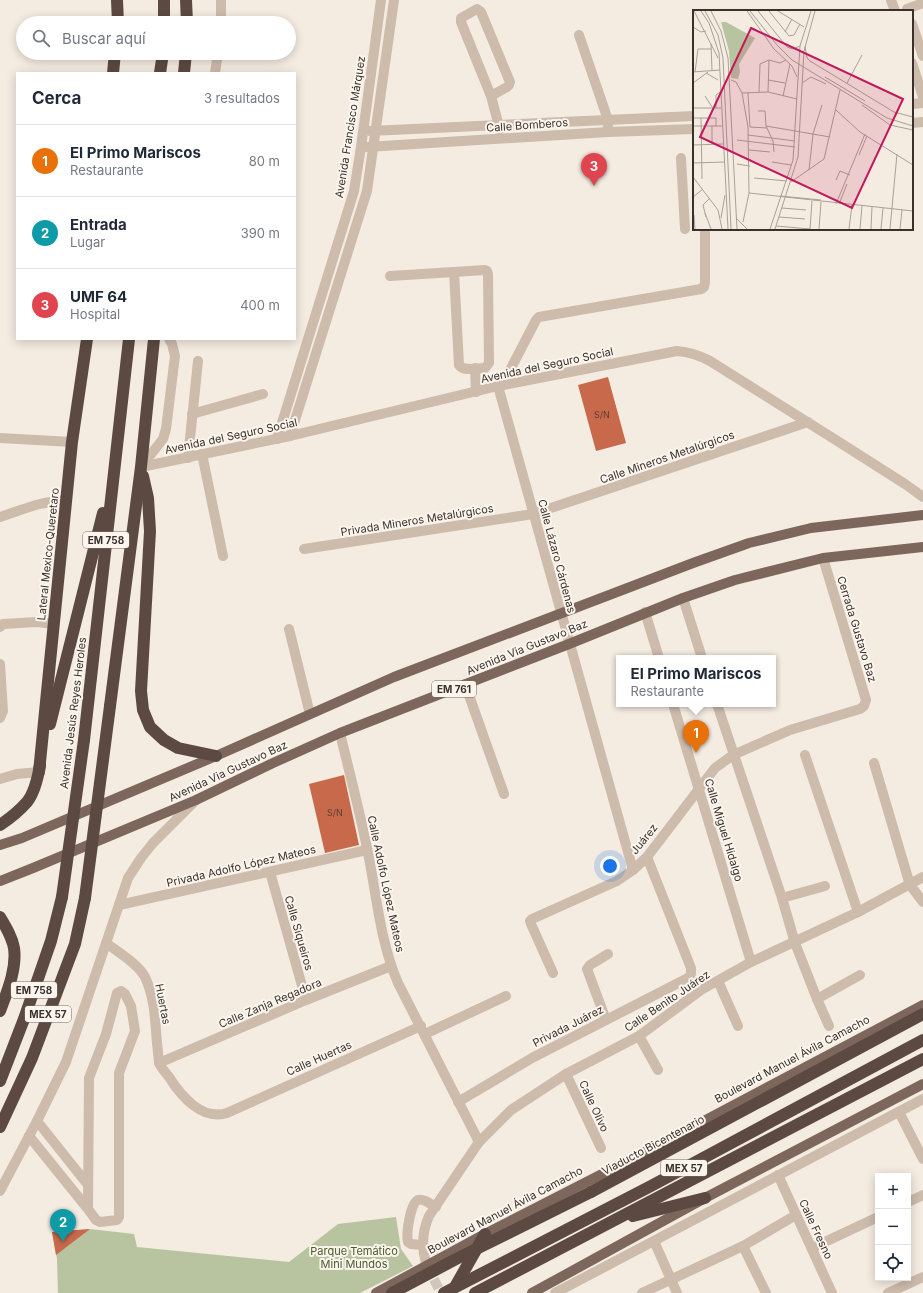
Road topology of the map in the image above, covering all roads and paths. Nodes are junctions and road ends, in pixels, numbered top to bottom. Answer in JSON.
{"nodes":[{"id":1,"x":117,"y":0,"type":"edge"},
{"id":2,"x":164,"y":0,"type":"edge"},
{"id":3,"x":186,"y":0,"type":"edge"},
{"id":4,"x":221,"y":0,"type":"edge"},
{"id":5,"x":381,"y":0,"type":"edge"},
{"id":6,"x":394,"y":0,"type":"edge"},
{"id":7,"x":891,"y":0,"type":"edge"},
{"id":8,"x":923,"y":3,"type":"edge"},
{"id":9,"x":906,"y":7,"type":"edge"},
{"id":10,"x":895,"y":10,"type":"edge"},
{"id":11,"x":118,"y":16,"type":"edge"},
{"id":12,"x":164,"y":16,"type":"edge"},
{"id":13,"x":187,"y":16,"type":"edge"},
{"id":14,"x":221,"y":16,"type":"edge"},
{"id":15,"x":913,"y":27,"type":"edge"},
{"id":16,"x":579,"y":35,"type":"dead end"},
{"id":17,"x":923,"y":56,"type":"edge"},
{"id":18,"x":114,"y":60,"type":"edge"},
{"id":19,"x":162,"y":60,"type":"edge"},
{"id":20,"x":185,"y":60,"type":"edge"},
{"id":21,"x":217,"y":60,"type":"edge"},
{"id":22,"x":913,"y":66,"type":"edge"},
{"id":23,"x":113,"y":72,"type":"edge"},
{"id":24,"x":160,"y":72,"type":"edge"},
{"id":25,"x":184,"y":72,"type":"edge"},
{"id":26,"x":215,"y":72,"type":"edge"},
{"id":27,"x":491,"y":96,"type":"junction"},
{"id":28,"x":923,"y":97,"type":"edge"},
{"id":29,"x":923,"y":103,"type":"edge"},
{"id":30,"x":913,"y":104,"type":"edge"},
{"id":31,"x":693,"y":116,"type":"edge"},
{"id":32,"x":608,"y":120,"type":"junction"},
{"id":33,"x":923,"y":122,"type":"edge"},
{"id":34,"x":913,"y":123,"type":"edge"},
{"id":35,"x":500,"y":125,"type":"junction"},
{"id":36,"x":693,"y":128,"type":"edge"},
{"id":37,"x":363,"y":130,"type":"junction"},
{"id":38,"x":376,"y":131,"type":"junction"},
{"id":39,"x":608,"y":132,"type":"junction"},
{"id":40,"x":501,"y":139,"type":"junction"},
{"id":41,"x":374,"y":146,"type":"junction"},
{"id":42,"x":361,"y":147,"type":"junction"},
{"id":43,"x":682,"y":158,"type":"dead end"},
{"id":44,"x":684,"y":206,"type":"junction"},
{"id":45,"x":693,"y":206,"type":"edge"},
{"id":46,"x":685,"y":229,"type":"dead end"},
{"id":47,"x":705,"y":230,"type":"edge"},
{"id":48,"x":454,"y":272,"type":"junction"},
{"id":49,"x":390,"y":276,"type":"dead end"},
{"id":50,"x":87,"y":340,"type":"edge"},
{"id":51,"x":129,"y":340,"type":"edge"},
{"id":52,"x":154,"y":340,"type":"edge"},
{"id":53,"x":170,"y":340,"type":"edge"},
{"id":54,"x":198,"y":361,"type":"dead end"},
{"id":55,"x":476,"y":368,"type":"junction"},
{"id":56,"x":498,"y":386,"type":"junction"},
{"id":57,"x":476,"y":392,"type":"junction"},
{"id":58,"x":263,"y":394,"type":"dead end"},
{"id":59,"x":192,"y":414,"type":"junction"},
{"id":60,"x":808,"y":422,"type":"junction"},
{"id":61,"x":290,"y":436,"type":"junction"},
{"id":62,"x":0,"y":438,"type":"edge"},
{"id":63,"x":277,"y":439,"type":"junction"},
{"id":64,"x":72,"y":442,"type":"junction"},
{"id":65,"x":202,"y":454,"type":"junction"},
{"id":66,"x":188,"y":458,"type":"junction"},
{"id":67,"x":141,"y":467,"type":"junction"},
{"id":68,"x":114,"y":469,"type":"junction"},
{"id":69,"x":923,"y":497,"type":"edge"},
{"id":70,"x":66,"y":501,"type":"junction"},
{"id":71,"x":533,"y":514,"type":"junction"},
{"id":72,"x":923,"y":515,"type":"edge"},
{"id":73,"x":0,"y":517,"type":"edge"},
{"id":74,"x":923,"y":547,"type":"edge"},
{"id":75,"x":304,"y":549,"type":"dead end"},
{"id":76,"x":223,"y":556,"type":"dead end"},
{"id":77,"x":823,"y":558,"type":"junction"},
{"id":78,"x":683,"y":598,"type":"junction"},
{"id":79,"x":645,"y":612,"type":"junction"},
{"id":80,"x":561,"y":614,"type":"junction"},
{"id":81,"x":54,"y":624,"type":"junction"},
{"id":82,"x":0,"y":626,"type":"edge"},
{"id":83,"x":289,"y":629,"type":"dead end"},
{"id":84,"x":570,"y":644,"type":"junction"},
{"id":85,"x":658,"y":655,"type":"edge"},
{"id":86,"x":701,"y":655,"type":"edge"},
{"id":87,"x":0,"y":664,"type":"edge"},
{"id":88,"x":465,"y":684,"type":"junction"},
{"id":89,"x":674,"y":707,"type":"edge"},
{"id":90,"x":718,"y":707,"type":"edge"},
{"id":91,"x":310,"y":714,"type":"junction"},
{"id":92,"x":0,"y":718,"type":"edge"},
{"id":93,"x":340,"y":733,"type":"junction"},
{"id":94,"x":733,"y":755,"type":"junction"},
{"id":95,"x":805,"y":755,"type":"dead end"},
{"id":96,"x":216,"y":756,"type":"junction"},
{"id":97,"x":874,"y":763,"type":"dead end"},
{"id":98,"x":39,"y":772,"type":"junction"},
{"id":99,"x":0,"y":779,"type":"edge"},
{"id":100,"x":699,"y":788,"type":"junction"},
{"id":101,"x":504,"y":794,"type":"dead end"},
{"id":102,"x":196,"y":800,"type":"junction"},
{"id":103,"x":0,"y":825,"type":"edge"},
{"id":104,"x":0,"y":845,"type":"edge"},
{"id":105,"x":367,"y":850,"type":"junction"},
{"id":106,"x":647,"y":857,"type":"junction"},
{"id":107,"x":633,"y":870,"type":"junction"},
{"id":108,"x":270,"y":872,"type":"junction"},
{"id":109,"x":923,"y":877,"type":"edge"},
{"id":110,"x":0,"y":881,"type":"edge"},
{"id":111,"x":910,"y":885,"type":"junction"},
{"id":112,"x":825,"y":886,"type":"dead end"},
{"id":113,"x":85,"y":898,"type":"joint"},
{"id":114,"x":782,"y":898,"type":"junction"},
{"id":115,"x":923,"y":902,"type":"edge"},
{"id":116,"x":119,"y":905,"type":"junction"},
{"id":117,"x":858,"y":912,"type":"junction"},
{"id":118,"x":0,"y":917,"type":"edge"},
{"id":119,"x":106,"y":943,"type":"junction"},
{"id":120,"x":795,"y":943,"type":"junction"},
{"id":121,"x":608,"y":954,"type":"dead end"},
{"id":122,"x":751,"y":962,"type":"junction"},
{"id":123,"x":391,"y":966,"type":"junction"},
{"id":124,"x":553,"y":973,"type":"dead end"},
{"id":125,"x":860,"y":975,"type":"dead end"},
{"id":126,"x":718,"y":981,"type":"junction"},
{"id":127,"x":506,"y":996,"type":"dead end"},
{"id":128,"x":817,"y":999,"type":"junction"},
{"id":129,"x":306,"y":1000,"type":"junction"},
{"id":130,"x":923,"y":1005,"type":"edge"},
{"id":131,"x":0,"y":1011,"type":"edge"},
{"id":132,"x":923,"y":1014,"type":"edge"},
{"id":133,"x":606,"y":1020,"type":"junction"},
{"id":134,"x":738,"y":1026,"type":"dead end"},
{"id":135,"x":829,"y":1026,"type":"dead end"},
{"id":136,"x":423,"y":1030,"type":"junction"},
{"id":137,"x":639,"y":1036,"type":"junction"},
{"id":138,"x":923,"y":1040,"type":"edge"},
{"id":139,"x":923,"y":1060,"type":"edge"},
{"id":140,"x":159,"y":1063,"type":"junction"},
{"id":141,"x":658,"y":1070,"type":"dead end"},
{"id":142,"x":566,"y":1074,"type":"junction"},
{"id":143,"x":0,"y":1081,"type":"edge"},
{"id":144,"x":923,"y":1084,"type":"edge"},
{"id":145,"x":923,"y":1099,"type":"edge"},
{"id":146,"x":458,"y":1102,"type":"junction"},
{"id":147,"x":899,"y":1112,"type":"junction"},
{"id":148,"x":37,"y":1122,"type":"junction"},
{"id":149,"x":0,"y":1127,"type":"edge"},
{"id":150,"x":29,"y":1136,"type":"junction"},
{"id":151,"x":479,"y":1142,"type":"junction"},
{"id":152,"x":601,"y":1148,"type":"dead end"},
{"id":153,"x":923,"y":1159,"type":"edge"},
{"id":154,"x":778,"y":1175,"type":"junction"},
{"id":155,"x":88,"y":1185,"type":"junction"},
{"id":156,"x":0,"y":1190,"type":"edge"},
{"id":157,"x":923,"y":1195,"type":"edge"},
{"id":158,"x":705,"y":1198,"type":"junction"},
{"id":159,"x":911,"y":1201,"type":"edge"},
{"id":160,"x":436,"y":1206,"type":"junction"},
{"id":161,"x":88,"y":1209,"type":"junction"},
{"id":162,"x":796,"y":1215,"type":"junction"},
{"id":163,"x":875,"y":1218,"type":"edge"},
{"id":164,"x":615,"y":1220,"type":"junction"},
{"id":165,"x":485,"y":1234,"type":"junction"},
{"id":166,"x":654,"y":1241,"type":"junction"},
{"id":167,"x":422,"y":1245,"type":"junction"},
{"id":168,"x":743,"y":1246,"type":"junction"},
{"id":169,"x":812,"y":1248,"type":"junction"},
{"id":170,"x":426,"y":1263,"type":"tunnel mouth"},
{"id":171,"x":923,"y":1277,"type":"edge"},
{"id":172,"x":671,"y":1279,"type":"junction"},
{"id":173,"x":455,"y":1287,"type":"junction"},
{"id":174,"x":376,"y":1293,"type":"edge"},
{"id":175,"x":392,"y":1293,"type":"edge"},
{"id":176,"x":444,"y":1293,"type":"edge"},
{"id":177,"x":475,"y":1293,"type":"edge"},
{"id":178,"x":532,"y":1293,"type":"edge"},
{"id":179,"x":555,"y":1293,"type":"edge"},
{"id":180,"x":642,"y":1293,"type":"edge"},
{"id":181,"x":677,"y":1293,"type":"edge"},
{"id":182,"x":766,"y":1293,"type":"edge"},
{"id":183,"x":832,"y":1293,"type":"edge"},
{"id":184,"x":888,"y":1293,"type":"edge"}],
"edges":[{"from":1,"to":11,"type":"highway"},
{"from":2,"to":12,"type":"highway"},
{"from":3,"to":13,"type":"highway"},
{"from":4,"to":14,"type":"street"},
{"from":5,"to":37,"type":"street","name":"Avenida Francisco Márquez"},
{"from":6,"to":38,"type":"street"},
{"from":7,"to":10,"type":"street"},
{"from":8,"to":9,"type":"street"},
{"from":15,"to":17,"type":"street"},
{"from":16,"to":32,"type":"street"},
{"from":18,"to":23,"type":"highway"},
{"from":19,"to":24,"type":"highway"},
{"from":20,"to":25,"type":"highway"},
{"from":21,"to":26,"type":"street"},
{"from":22,"to":28,"type":"street"},
{"from":27,"to":27,"type":"street"},
{"from":27,"to":35,"type":"street"},
{"from":29,"to":30,"type":"street"},
{"from":31,"to":32,"type":"street","name":"Calle Bomberos"},
{"from":32,"to":35,"type":"street","name":"Calle Bomberos"},
{"from":32,"to":39,"type":"street"},
{"from":33,"to":34,"type":"street"},
{"from":35,"to":38,"type":"street","name":"Calle Bomberos"},
{"from":35,"to":40,"type":"street"},
{"from":36,"to":39,"type":"street","name":"Calle Bomberos"},
{"from":37,"to":38,"type":"street","name":"Calle Bomberos"},
{"from":37,"to":42,"type":"street","name":"Avenida Francisco Márquez"},
{"from":38,"to":41,"type":"street"},
{"from":39,"to":40,"type":"street","name":"Calle Bomberos"},
{"from":40,"to":41,"type":"street","name":"Calle Bomberos"},
{"from":41,"to":42,"type":"street","name":"Calle Bomberos"},
{"from":41,"to":61,"type":"street"},
{"from":42,"to":63,"type":"street","name":"Avenida Francisco Márquez"},
{"from":43,"to":44,"type":"street"},
{"from":44,"to":45,"type":"street"},
{"from":44,"to":46,"type":"street"},
{"from":47,"to":56,"type":"street"},
{"from":48,"to":49,"type":"street"},
{"from":48,"to":55,"type":"street"},
{"from":48,"to":55,"type":"street"},
{"from":50,"to":64,"type":"highway","name":"Lateral Mexico-Queretaro"},
{"from":51,"to":68,"type":"highway","name":"Avenida Jesús Reyes Heroles","number":"EM 758"},
{"from":52,"to":67,"type":"highway","number":"EM 758"},
{"from":53,"to":67,"type":"street"},
{"from":54,"to":59,"type":"street"},
{"from":55,"to":57,"type":"street"},
{"from":56,"to":57,"type":"street","name":"Avenida del Seguro Social"},
{"from":56,"to":60,"type":"street","name":"Avenida del Seguro Social"},
{"from":56,"to":71,"type":"street","name":"Calle Lázaro Cárdenas"},
{"from":57,"to":61,"type":"street","name":"Avenida del Seguro Social"},
{"from":58,"to":59,"type":"street"},
{"from":59,"to":66,"type":"street"},
{"from":60,"to":69,"type":"street","name":"Avenida del Seguro Social"},
{"from":60,"to":71,"type":"street","name":"Calle Mineros Metalúrgicos"},
{"from":61,"to":63,"type":"street","name":"Avenida del Seguro Social"},
{"from":62,"to":64,"type":"street"},
{"from":63,"to":65,"type":"street","name":"Avenida del Seguro Social"},
{"from":64,"to":70,"type":"highway","name":"Lateral Mexico-Queretaro"},
{"from":65,"to":66,"type":"street","name":"Avenida del Seguro Social"},
{"from":65,"to":76,"type":"street"},
{"from":66,"to":67,"type":"street","name":"Avenida del Seguro Social"},
{"from":67,"to":96,"type":"highway"},
{"from":67,"to":113,"type":"highway","number":"EM 758","bridge":true},
{"from":68,"to":98,"type":"highway"},
{"from":68,"to":143,"type":"highway","name":"Avenida Jesús Reyes Heroles","number":"EM 758","bridge":true},
{"from":70,"to":73,"type":"street"},
{"from":70,"to":81,"type":"highway","name":"Lateral Mexico-Queretaro"},
{"from":71,"to":75,"type":"street","name":"Privada Mineros Metalúrgicos"},
{"from":71,"to":80,"type":"street","name":"Calle Lázaro Cárdenas"},
{"from":72,"to":80,"type":"main road","name":"Avenida Via Gustavo Baz"},
{"from":74,"to":77,"type":"main road","name":"Avenida Via Gustavo Baz","number":"EM 761"},
{"from":77,"to":78,"type":"main road","name":"Avenida Via Gustavo Baz","number":"EM 761"},
{"from":77,"to":94,"type":"street","name":"Cerrada Gustavo Baz"},
{"from":78,"to":79,"type":"main road","name":"Avenida Via Gustavo Baz","number":"EM 761"},
{"from":78,"to":86,"type":"street"},
{"from":79,"to":84,"type":"main road","name":"Avenida Via Gustavo Baz","number":"EM 761"},
{"from":79,"to":85,"type":"street"},
{"from":80,"to":84,"type":"street","name":"Calle Lázaro Cárdenas"},
{"from":80,"to":91,"type":"main road","name":"Avenida Via Gustavo Baz"},
{"from":81,"to":82,"type":"street"},
{"from":81,"to":98,"type":"highway","name":"Lateral Mexico-Queretaro"},
{"from":83,"to":91,"type":"street"},
{"from":84,"to":88,"type":"main road","name":"Avenida Via Gustavo Baz","number":"EM 761"},
{"from":84,"to":107,"type":"street","name":"Calle Lázaro Cárdenas"},
{"from":87,"to":92,"type":"street"},
{"from":88,"to":93,"type":"main road","name":"Avenida Via Gustavo Baz","number":"EM 761"},
{"from":88,"to":101,"type":"street"},
{"from":89,"to":100,"type":"street","name":"Calle Miguel Hidalgo"},
{"from":90,"to":94,"type":"street"},
{"from":91,"to":96,"type":"main road","name":"Avenida Via Gustavo Baz"},
{"from":93,"to":102,"type":"main road","name":"Avenida Via Gustavo Baz","number":"EM 761"},
{"from":93,"to":105,"type":"street","name":"Calle Adolfo López Mateos"},
{"from":94,"to":100,"type":"street"},
{"from":94,"to":114,"type":"street"},
{"from":95,"to":117,"type":"street"},
{"from":96,"to":104,"type":"main road","name":"Avenida Via Gustavo Baz"},
{"from":97,"to":111,"type":"street"},
{"from":98,"to":99,"type":"street"},
{"from":98,"to":103,"type":"highway"},
{"from":100,"to":106,"type":"street","name":"Juárez"},
{"from":100,"to":122,"type":"street","name":"Calle Miguel Hidalgo"},
{"from":102,"to":110,"type":"main road","name":"Avenida Via Gustavo Baz","number":"EM 761"},
{"from":102,"to":116,"type":"street"},
{"from":105,"to":108,"type":"street","name":"Privada Adolfo López Mateos"},
{"from":105,"to":123,"type":"street","name":"Calle Adolfo López Mateos"},
{"from":106,"to":107,"type":"street","name":"Juárez"},
{"from":106,"to":133,"type":"street","name":"Privada Juárez"},
{"from":107,"to":124,"type":"street","name":"Juárez"},
{"from":108,"to":116,"type":"street","name":"Privada Adolfo López Mateos"},
{"from":108,"to":129,"type":"street","name":"Calle Siqueiros"},
{"from":109,"to":111,"type":"street","name":"Calle Benito Juárez"},
{"from":111,"to":115,"type":"street"},
{"from":111,"to":117,"type":"street","name":"Calle Benito Juárez"},
{"from":112,"to":114,"type":"street"},
{"from":113,"to":149,"type":"highway","number":"MEX 57"},
{"from":114,"to":120,"type":"street"},
{"from":116,"to":119,"type":"street"},
{"from":117,"to":120,"type":"street","name":"Calle Benito Juárez"},
{"from":118,"to":131,"type":"highway"},
{"from":119,"to":140,"type":"street","name":"Huertas"},
{"from":119,"to":148,"type":"street"},
{"from":120,"to":122,"type":"street","name":"Calle Benito Juárez"},
{"from":120,"to":128,"type":"street"},
{"from":121,"to":133,"type":"street"},
{"from":122,"to":126,"type":"street","name":"Calle Benito Juárez"},
{"from":123,"to":129,"type":"street","name":"Calle Zanja Regadora"},
{"from":123,"to":136,"type":"street","name":"Calle Adolfo López Mateos"},
{"from":125,"to":128,"type":"street"},
{"from":126,"to":134,"type":"street"},
{"from":126,"to":137,"type":"street","name":"Calle Benito Juárez"},
{"from":127,"to":136,"type":"street","name":"Calle Huertas"},
{"from":128,"to":135,"type":"street"},
{"from":129,"to":140,"type":"street","name":"Calle Zanja Regadora"},
{"from":130,"to":165,"type":"main road","name":"Boulevard Manuel Ávila Camacho"},
{"from":132,"to":175,"type":"highway","name":"Viaducto Bicentenario","bridge":true},
{"from":133,"to":146,"type":"street","name":"Privada Juárez"},
{"from":136,"to":140,"type":"street","name":"Calle Huertas"},
{"from":136,"to":146,"type":"street","name":"Calle Adolfo López Mateos"},
{"from":137,"to":141,"type":"street"},
{"from":137,"to":142,"type":"street","name":"Calle Benito Juárez"},
{"from":138,"to":173,"type":"highway","number":"MEX 57"},
{"from":139,"to":164,"type":"highway","number":"MEX 57"},
{"from":142,"to":151,"type":"street","name":"Calle Benito Juárez"},
{"from":142,"to":152,"type":"street","name":"Calle Olivo"},
{"from":144,"to":158,"type":"main road"},
{"from":145,"to":147,"type":"street"},
{"from":146,"to":151,"type":"street","name":"Calle Adolfo López Mateos"},
{"from":147,"to":153,"type":"street"},
{"from":147,"to":154,"type":"street"},
{"from":148,"to":150,"type":"street"},
{"from":148,"to":155,"type":"street"},
{"from":150,"to":156,"type":"street"},
{"from":150,"to":161,"type":"street"},
{"from":151,"to":160,"type":"street","name":"Calle Benito Juárez"},
{"from":154,"to":162,"type":"street","name":"Calle Fresno"},
{"from":154,"to":166,"type":"street"},
{"from":155,"to":161,"type":"street"},
{"from":155,"to":161,"type":"street"},
{"from":157,"to":159,"type":"street"},
{"from":158,"to":164,"type":"highway"},
{"from":158,"to":178,"type":"main road"},
{"from":160,"to":167,"type":"street","name":"Calle Benito Juárez"},
{"from":160,"to":167,"type":"street"},
{"from":162,"to":168,"type":"street"},
{"from":162,"to":169,"type":"street","name":"Calle Fresno"},
{"from":163,"to":169,"type":"street"},
{"from":164,"to":177,"type":"highway","number":"MEX 57"},
{"from":165,"to":173,"type":"highway"},
{"from":165,"to":174,"type":"main road","name":"Boulevard Manuel Ávila Camacho"},
{"from":166,"to":172,"type":"street"},
{"from":166,"to":179,"type":"street"},
{"from":167,"to":170,"type":"street"},
{"from":168,"to":172,"type":"street"},
{"from":168,"to":182,"type":"street"},
{"from":169,"to":183,"type":"street","name":"Calle Fresno"},
{"from":171,"to":184,"type":"street"},
{"from":172,"to":180,"type":"street"},
{"from":172,"to":181,"type":"street"},
{"from":173,"to":176,"type":"highway","number":"MEX 57"}]}
